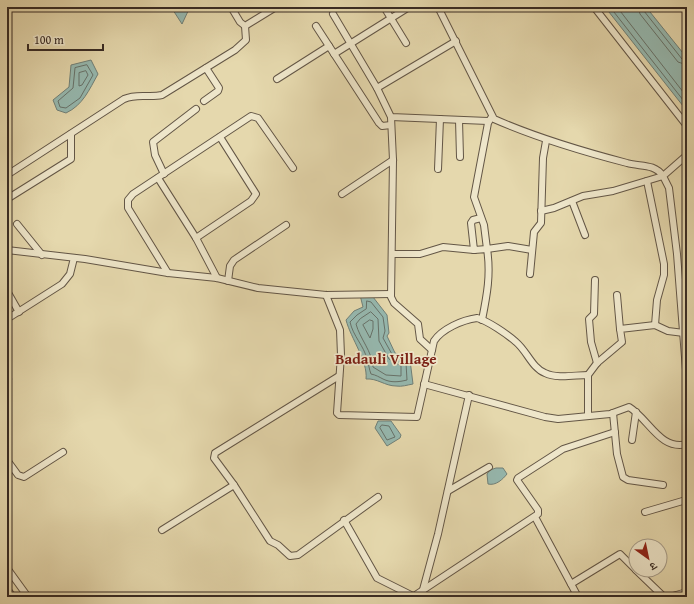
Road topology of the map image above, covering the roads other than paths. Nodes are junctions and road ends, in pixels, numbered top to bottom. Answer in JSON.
{"nodes":[{"id":1,"x":231,"y":7,"type":"edge"},
{"id":2,"x":276,"y":7,"type":"edge"},
{"id":3,"x":384,"y":7,"type":"edge"},
{"id":4,"x":409,"y":7,"type":"edge"},
{"id":5,"x":438,"y":7,"type":"edge"},
{"id":6,"x":594,"y":7,"type":"edge"},
{"id":7,"x":333,"y":14,"type":"dead end"},
{"id":8,"x":391,"y":19,"type":"junction"},
{"id":9,"x":245,"y":26,"type":"junction"},
{"id":10,"x":316,"y":26,"type":"dead end"},
{"id":11,"x":456,"y":41,"type":"junction"},
{"id":12,"x":406,"y":42,"type":"dead end"},
{"id":13,"x":351,"y":44,"type":"junction"},
{"id":14,"x":329,"y":46,"type":"junction"},
{"id":15,"x":334,"y":54,"type":"junction"},
{"id":16,"x":206,"y":68,"type":"junction"},
{"id":17,"x":277,"y":78,"type":"dead end"},
{"id":18,"x":377,"y":88,"type":"junction"},
{"id":19,"x":204,"y":100,"type":"dead end"},
{"id":20,"x":196,"y":109,"type":"dead end"},
{"id":21,"x":391,"y":117,"type":"junction"},
{"id":22,"x":440,"y":119,"type":"junction"},
{"id":23,"x":490,"y":119,"type":"junction"},
{"id":24,"x":459,"y":120,"type":"junction"},
{"id":25,"x":391,"y":125,"type":"junction"},
{"id":26,"x":687,"y":126,"type":"edge"},
{"id":27,"x":71,"y":134,"type":"junction"},
{"id":28,"x":220,"y":137,"type":"junction"},
{"id":29,"x":546,"y":141,"type":"junction"},
{"id":30,"x":687,"y":156,"type":"edge"},
{"id":31,"x":460,"y":157,"type":"dead end"},
{"id":32,"x":393,"y":160,"type":"junction"},
{"id":33,"x":293,"y":168,"type":"dead end"},
{"id":34,"x":438,"y":169,"type":"dead end"},
{"id":35,"x":164,"y":174,"type":"junction"},
{"id":36,"x":7,"y":175,"type":"edge"},
{"id":37,"x":663,"y":176,"type":"junction"},
{"id":38,"x":158,"y":178,"type":"junction"},
{"id":39,"x":647,"y":182,"type":"junction"},
{"id":40,"x":342,"y":194,"type":"dead end"},
{"id":41,"x":7,"y":199,"type":"edge"},
{"id":42,"x":572,"y":201,"type":"junction"},
{"id":43,"x":541,"y":211,"type":"junction"},
{"id":44,"x":481,"y":218,"type":"junction"},
{"id":45,"x":17,"y":224,"type":"dead end"},
{"id":46,"x":286,"y":225,"type":"dead end"},
{"id":47,"x":585,"y":235,"type":"dead end"},
{"id":48,"x":196,"y":238,"type":"junction"},
{"id":49,"x":487,"y":248,"type":"junction"},
{"id":50,"x":474,"y":250,"type":"junction"},
{"id":51,"x":532,"y":250,"type":"junction"},
{"id":52,"x":7,"y":251,"type":"edge"},
{"id":53,"x":392,"y":254,"type":"junction"},
{"id":54,"x":42,"y":255,"type":"junction"},
{"id":55,"x":74,"y":258,"type":"junction"},
{"id":56,"x":168,"y":273,"type":"junction"},
{"id":57,"x":530,"y":274,"type":"dead end"},
{"id":58,"x":218,"y":278,"type":"junction"},
{"id":59,"x":595,"y":280,"type":"dead end"},
{"id":60,"x":228,"y":281,"type":"junction"},
{"id":61,"x":7,"y":290,"type":"edge"},
{"id":62,"x":391,"y":294,"type":"junction"},
{"id":63,"x":326,"y":295,"type":"junction"},
{"id":64,"x":617,"y":295,"type":"dead end"},
{"id":65,"x":19,"y":312,"type":"junction"},
{"id":66,"x":7,"y":319,"type":"edge"},
{"id":67,"x":482,"y":320,"type":"junction"},
{"id":68,"x":655,"y":325,"type":"junction"},
{"id":69,"x":620,"y":329,"type":"junction"},
{"id":70,"x":684,"y":333,"type":"junction"},
{"id":71,"x":432,"y":350,"type":"junction"},
{"id":72,"x":597,"y":363,"type":"junction"},
{"id":73,"x":588,"y":375,"type":"junction"},
{"id":74,"x":339,"y":376,"type":"junction"},
{"id":75,"x":687,"y":383,"type":"edge"},
{"id":76,"x":424,"y":384,"type":"junction"},
{"id":77,"x":469,"y":395,"type":"junction"},
{"id":78,"x":636,"y":412,"type":"junction"},
{"id":79,"x":613,"y":413,"type":"junction"},
{"id":80,"x":588,"y":415,"type":"junction"},
{"id":81,"x":615,"y":432,"type":"junction"},
{"id":82,"x":632,"y":440,"type":"dead end"},
{"id":83,"x":687,"y":444,"type":"edge"},
{"id":84,"x":63,"y":452,"type":"dead end"},
{"id":85,"x":7,"y":460,"type":"edge"},
{"id":86,"x":489,"y":467,"type":"dead end"},
{"id":87,"x":663,"y":484,"type":"dead end"},
{"id":88,"x":234,"y":485,"type":"junction"},
{"id":89,"x":687,"y":490,"type":"edge"},
{"id":90,"x":448,"y":491,"type":"junction"},
{"id":91,"x":378,"y":497,"type":"dead end"},
{"id":92,"x":645,"y":512,"type":"dead end"},
{"id":93,"x":535,"y":517,"type":"junction"},
{"id":94,"x":344,"y":520,"type":"junction"},
{"id":95,"x":162,"y":530,"type":"dead end"},
{"id":96,"x":628,"y":562,"type":"edge"},
{"id":97,"x":7,"y":568,"type":"edge"},
{"id":98,"x":644,"y":578,"type":"edge"},
{"id":99,"x":570,"y":584,"type":"junction"},
{"id":100,"x":7,"y":588,"type":"edge"},
{"id":101,"x":687,"y":592,"type":"edge"},
{"id":102,"x":422,"y":594,"type":"edge"},
{"id":103,"x":13,"y":597,"type":"edge"},
{"id":104,"x":28,"y":597,"type":"edge"},
{"id":105,"x":578,"y":597,"type":"edge"},
{"id":106,"x":664,"y":597,"type":"edge"},
{"id":107,"x":669,"y":597,"type":"edge"}],
"edges":[{"from":1,"to":9,"type":"street"},
{"from":2,"to":9,"type":"street"},
{"from":3,"to":8,"type":"street"},
{"from":4,"to":8,"type":"street"},
{"from":5,"to":11,"type":"street"},
{"from":6,"to":26,"type":"street"},
{"from":7,"to":13,"type":"street"},
{"from":8,"to":12,"type":"street"},
{"from":8,"to":13,"type":"street"},
{"from":9,"to":16,"type":"street"},
{"from":10,"to":14,"type":"street"},
{"from":11,"to":18,"type":"street"},
{"from":11,"to":23,"type":"street"},
{"from":13,"to":15,"type":"street"},
{"from":13,"to":18,"type":"street"},
{"from":14,"to":15,"type":"street"},
{"from":14,"to":17,"type":"street"},
{"from":15,"to":25,"type":"street"},
{"from":16,"to":19,"type":"street"},
{"from":16,"to":27,"type":"street"},
{"from":18,"to":21,"type":"street"},
{"from":20,"to":35,"type":"street"},
{"from":21,"to":22,"type":"street"},
{"from":21,"to":25,"type":"street"},
{"from":22,"to":24,"type":"street"},
{"from":22,"to":34,"type":"street"},
{"from":23,"to":24,"type":"street"},
{"from":23,"to":29,"type":"street"},
{"from":23,"to":44,"type":"street"},
{"from":24,"to":31,"type":"street"},
{"from":25,"to":32,"type":"street"},
{"from":27,"to":36,"type":"street"},
{"from":27,"to":41,"type":"street"},
{"from":28,"to":33,"type":"street"},
{"from":28,"to":35,"type":"street"},
{"from":28,"to":48,"type":"street"},
{"from":29,"to":37,"type":"street"},
{"from":29,"to":43,"type":"street"},
{"from":30,"to":37,"type":"street"},
{"from":32,"to":40,"type":"street"},
{"from":32,"to":53,"type":"street"},
{"from":35,"to":38,"type":"street"},
{"from":37,"to":39,"type":"street"},
{"from":37,"to":70,"type":"street"},
{"from":38,"to":48,"type":"street"},
{"from":38,"to":56,"type":"street"},
{"from":39,"to":42,"type":"street"},
{"from":39,"to":68,"type":"street"},
{"from":42,"to":43,"type":"street"},
{"from":42,"to":47,"type":"street"},
{"from":43,"to":51,"type":"street"},
{"from":44,"to":49,"type":"street"},
{"from":44,"to":50,"type":"street"},
{"from":45,"to":54,"type":"street"},
{"from":46,"to":60,"type":"street"},
{"from":48,"to":58,"type":"street"},
{"from":49,"to":50,"type":"street"},
{"from":49,"to":51,"type":"street"},
{"from":49,"to":67,"type":"street"},
{"from":50,"to":53,"type":"street"},
{"from":51,"to":57,"type":"street"},
{"from":52,"to":54,"type":"street"},
{"from":53,"to":62,"type":"street"},
{"from":54,"to":55,"type":"street"},
{"from":55,"to":56,"type":"street"},
{"from":55,"to":65,"type":"street"},
{"from":56,"to":58,"type":"street"},
{"from":58,"to":60,"type":"street"},
{"from":59,"to":72,"type":"street"},
{"from":60,"to":63,"type":"street"},
{"from":61,"to":65,"type":"street"},
{"from":62,"to":63,"type":"street"},
{"from":62,"to":71,"type":"street"},
{"from":63,"to":74,"type":"street"},
{"from":64,"to":69,"type":"street"},
{"from":65,"to":66,"type":"street"},
{"from":67,"to":71,"type":"street"},
{"from":67,"to":73,"type":"street"},
{"from":68,"to":69,"type":"street"},
{"from":68,"to":70,"type":"street"},
{"from":69,"to":72,"type":"street"},
{"from":70,"to":75,"type":"street"},
{"from":71,"to":76,"type":"street"},
{"from":72,"to":73,"type":"street"},
{"from":73,"to":80,"type":"street"},
{"from":74,"to":76,"type":"street"},
{"from":74,"to":88,"type":"street"},
{"from":76,"to":77,"type":"street"},
{"from":77,"to":80,"type":"street"},
{"from":77,"to":90,"type":"street"},
{"from":78,"to":79,"type":"street"},
{"from":78,"to":82,"type":"street"},
{"from":78,"to":83,"type":"street"},
{"from":79,"to":80,"type":"street"},
{"from":79,"to":81,"type":"street"},
{"from":81,"to":87,"type":"street"},
{"from":81,"to":93,"type":"street"},
{"from":84,"to":85,"type":"street"},
{"from":86,"to":90,"type":"street"},
{"from":88,"to":94,"type":"street"},
{"from":88,"to":95,"type":"street"},
{"from":89,"to":92,"type":"street"},
{"from":90,"to":102,"type":"street"},
{"from":91,"to":94,"type":"street"},
{"from":93,"to":99,"type":"street"},
{"from":93,"to":102,"type":"street"},
{"from":94,"to":102,"type":"street"},
{"from":96,"to":99,"type":"street"},
{"from":97,"to":104,"type":"street"},
{"from":98,"to":106,"type":"street"},
{"from":99,"to":105,"type":"street"},
{"from":100,"to":103,"type":"street"},
{"from":101,"to":107,"type":"street"}]}
